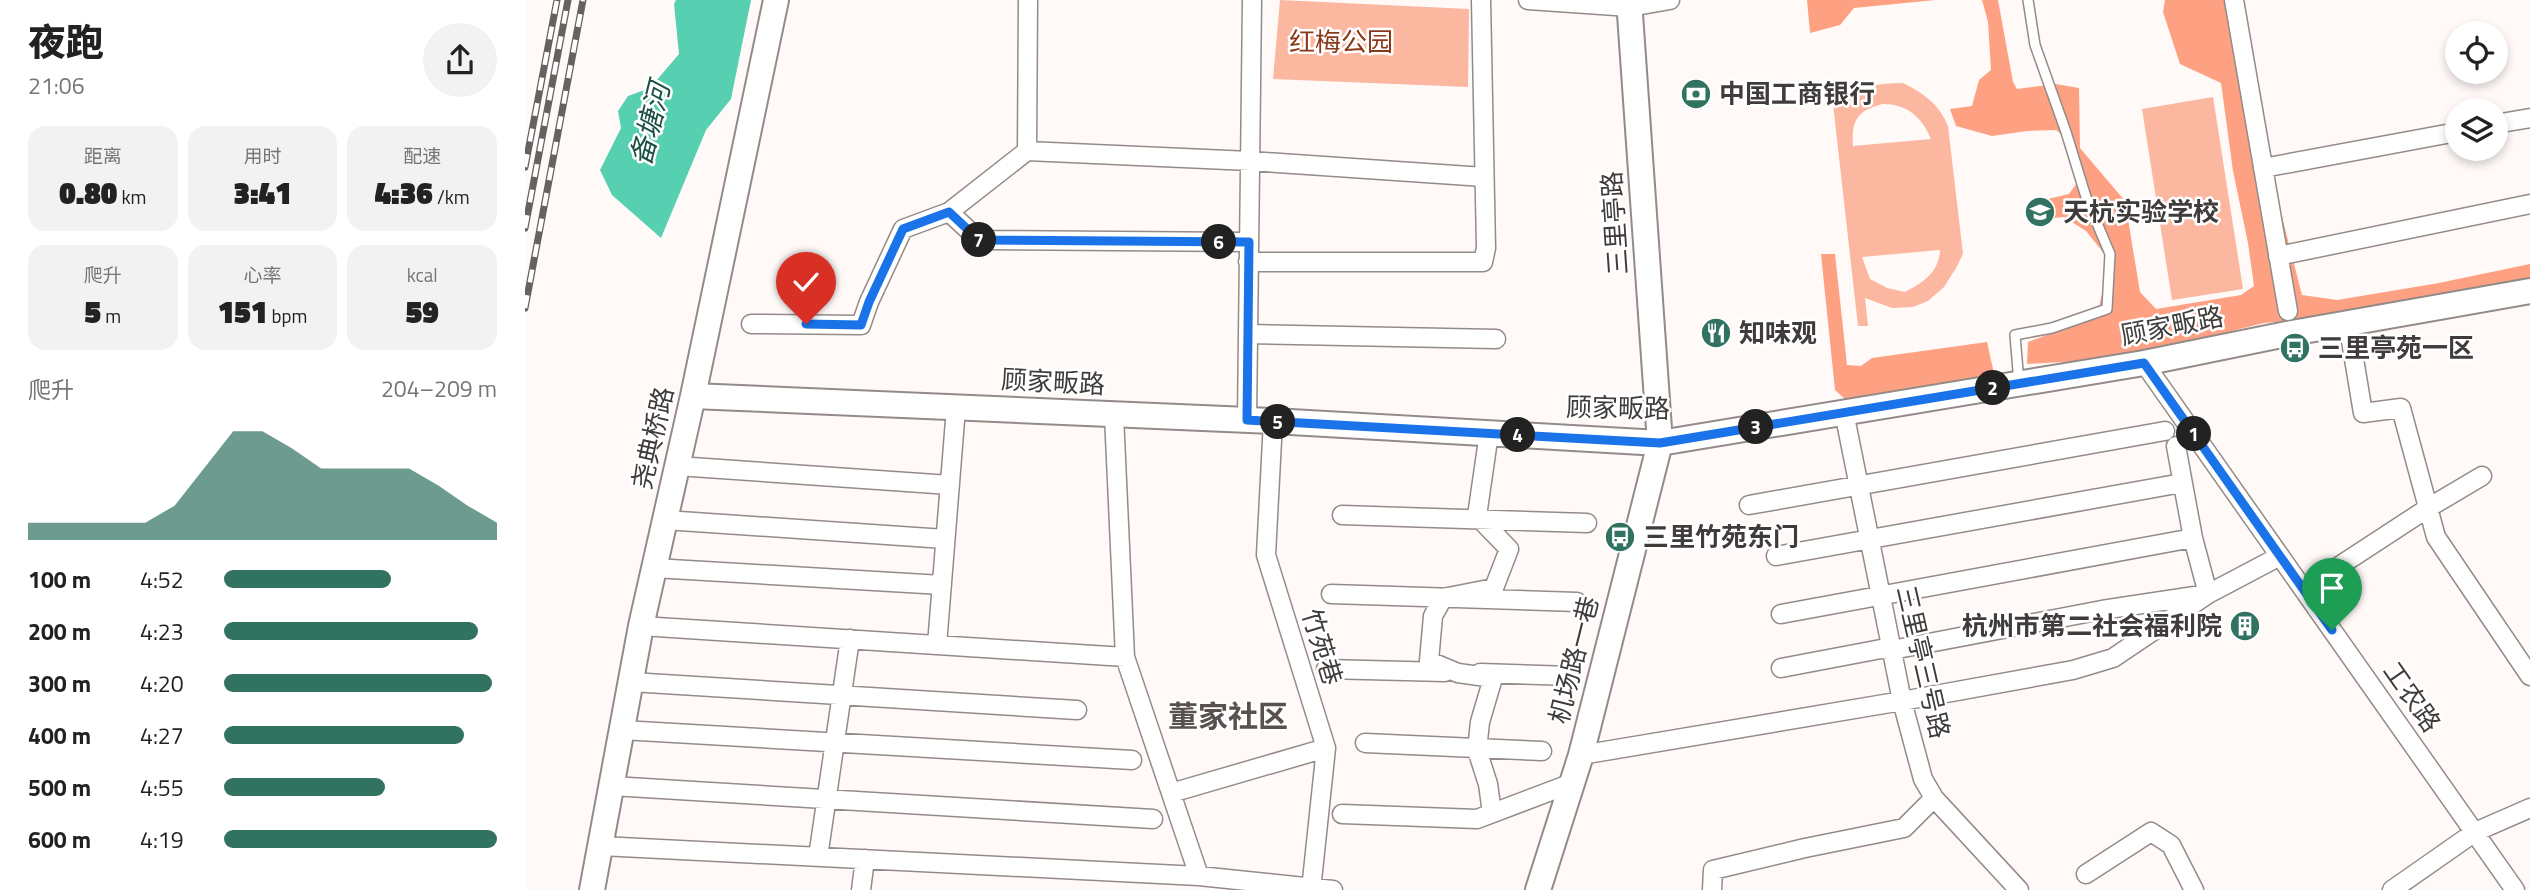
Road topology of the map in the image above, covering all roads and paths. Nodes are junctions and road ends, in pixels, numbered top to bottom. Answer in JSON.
{"nodes":[{"id":1,"x":776,"y":0,"type":"edge"},
{"id":2,"x":1028,"y":0,"type":"edge"},
{"id":3,"x":1251,"y":0,"type":"edge"},
{"id":4,"x":1481,"y":0,"type":"edge"},
{"id":5,"x":1528,"y":0,"type":"edge"},
{"id":6,"x":1670,"y":0,"type":"edge"},
{"id":7,"x":2028,"y":0,"type":"edge"},
{"id":8,"x":2234,"y":0,"type":"edge"},
{"id":9,"x":1629,"y":4,"type":"edge"},
{"id":10,"x":2530,"y":118,"type":"edge"},
{"id":11,"x":2508,"y":122,"type":"edge"},
{"id":12,"x":2445,"y":134,"type":"edge"},
{"id":13,"x":1027,"y":152,"type":"junction"},
{"id":14,"x":1250,"y":161,"type":"junction"},
{"id":15,"x":2263,"y":168,"type":"junction"},
{"id":16,"x":1484,"y":177,"type":"junction"},
{"id":17,"x":2530,"y":204,"type":"edge"},
{"id":18,"x":949,"y":212,"type":"junction"},
{"id":19,"x":1249,"y":242,"type":"junction"},
{"id":20,"x":2278,"y":256,"type":"junction"},
{"id":21,"x":1248,"y":262,"type":"junction"},
{"id":22,"x":2530,"y":290,"type":"edge"},
{"id":23,"x":2288,"y":311,"type":"dead end"},
{"id":24,"x":2348,"y":323,"type":"junction"},
{"id":25,"x":751,"y":324,"type":"dead end"},
{"id":26,"x":1248,"y":334,"type":"junction"},
{"id":27,"x":1496,"y":339,"type":"dead end"},
{"id":28,"x":2144,"y":363,"type":"junction"},
{"id":29,"x":2019,"y":383,"type":"junction"},
{"id":30,"x":693,"y":396,"type":"junction"},
{"id":31,"x":955,"y":408,"type":"junction"},
{"id":32,"x":1844,"y":412,"type":"junction"},
{"id":33,"x":1114,"y":415,"type":"junction"},
{"id":34,"x":1247,"y":420,"type":"junction"},
{"id":35,"x":1273,"y":421,"type":"junction"},
{"id":36,"x":2165,"y":431,"type":"dead end"},
{"id":37,"x":1489,"y":433,"type":"junction"},
{"id":38,"x":1660,"y":443,"type":"junction"},
{"id":39,"x":2176,"y":446,"type":"dead end"},
{"id":40,"x":677,"y":466,"type":"junction"},
{"id":41,"x":2482,"y":476,"type":"dead end"},
{"id":42,"x":1859,"y":484,"type":"junction"},
{"id":43,"x":2182,"y":484,"type":"junction"},
{"id":44,"x":950,"y":485,"type":"junction"},
{"id":45,"x":1749,"y":505,"type":"dead end"},
{"id":46,"x":2428,"y":508,"type":"junction"},
{"id":47,"x":1342,"y":515,"type":"dead end"},
{"id":48,"x":1481,"y":519,"type":"junction"},
{"id":49,"x":665,"y":520,"type":"junction"},
{"id":50,"x":1587,"y":523,"type":"dead end"},
{"id":51,"x":1869,"y":538,"type":"junction"},
{"id":52,"x":2193,"y":538,"type":"junction"},
{"id":53,"x":945,"y":539,"type":"junction"},
{"id":54,"x":1776,"y":555,"type":"dead end"},
{"id":55,"x":2280,"y":556,"type":"junction"},
{"id":56,"x":654,"y":568,"type":"junction"},
{"id":57,"x":942,"y":585,"type":"junction"},
{"id":58,"x":2304,"y":589,"type":"junction"},
{"id":59,"x":1331,"y":594,"type":"dead end"},
{"id":60,"x":2208,"y":594,"type":"junction"},
{"id":61,"x":1881,"y":595,"type":"junction"},
{"id":62,"x":1443,"y":598,"type":"junction"},
{"id":63,"x":1577,"y":602,"type":"dead end"},
{"id":64,"x":1781,"y":614,"type":"dead end"},
{"id":65,"x":641,"y":626,"type":"junction"},
{"id":66,"x":850,"y":639,"type":"junction"},
{"id":67,"x":937,"y":645,"type":"junction"},
{"id":68,"x":1892,"y":650,"type":"junction"},
{"id":69,"x":1125,"y":657,"type":"junction"},
{"id":70,"x":1326,"y":668,"type":"dead end"},
{"id":71,"x":1781,"y":668,"type":"dead end"},
{"id":72,"x":1458,"y":673,"type":"junction"},
{"id":73,"x":1571,"y":676,"type":"dead end"},
{"id":74,"x":2530,"y":676,"type":"edge"},
{"id":75,"x":631,"y":682,"type":"junction"},
{"id":76,"x":842,"y":695,"type":"junction"},
{"id":77,"x":1902,"y":701,"type":"junction"},
{"id":78,"x":1077,"y":710,"type":"dead end"},
{"id":79,"x":622,"y":730,"type":"junction"},
{"id":80,"x":835,"y":743,"type":"junction"},
{"id":81,"x":1365,"y":743,"type":"dead end"},
{"id":82,"x":1477,"y":747,"type":"junction"},
{"id":83,"x":1326,"y":748,"type":"junction"},
{"id":84,"x":1542,"y":751,"type":"dead end"},
{"id":85,"x":1581,"y":754,"type":"junction"},
{"id":86,"x":1132,"y":760,"type":"dead end"},
{"id":87,"x":1572,"y":783,"type":"junction"},
{"id":88,"x":612,"y":786,"type":"junction"},
{"id":89,"x":1171,"y":793,"type":"junction"},
{"id":90,"x":1934,"y":798,"type":"junction"},
{"id":91,"x":827,"y":800,"type":"junction"},
{"id":92,"x":2530,"y":808,"type":"edge"},
{"id":93,"x":1492,"y":813,"type":"junction"},
{"id":94,"x":1342,"y":814,"type":"dead end"},
{"id":95,"x":1153,"y":819,"type":"dead end"},
{"id":96,"x":2475,"y":832,"type":"junction"},
{"id":97,"x":601,"y":846,"type":"junction"},
{"id":98,"x":818,"y":857,"type":"junction"},
{"id":99,"x":865,"y":859,"type":"junction"},
{"id":100,"x":2086,"y":874,"type":"dead end"},
{"id":101,"x":1199,"y":876,"type":"junction"},
{"id":102,"x":1311,"y":889,"type":"edge"},
{"id":103,"x":592,"y":890,"type":"edge"},
{"id":104,"x":861,"y":890,"type":"edge"},
{"id":105,"x":1333,"y":890,"type":"edge"},
{"id":106,"x":1538,"y":890,"type":"edge"},
{"id":107,"x":1712,"y":890,"type":"edge"},
{"id":108,"x":2018,"y":890,"type":"edge"},
{"id":109,"x":2194,"y":890,"type":"edge"},
{"id":110,"x":2392,"y":890,"type":"edge"},
{"id":111,"x":2515,"y":890,"type":"edge"}],
"edges":[{"from":1,"to":30,"type":"street","name":"尧典桥路"},
{"from":2,"to":13,"type":"street"},
{"from":3,"to":14,"type":"street"},
{"from":4,"to":16,"type":"street"},
{"from":5,"to":9,"type":"street"},
{"from":6,"to":9,"type":"street"},
{"from":7,"to":29,"type":"lane"},
{"from":8,"to":15,"type":"street"},
{"from":9,"to":38,"type":"street","name":"三里亭路"},
{"from":10,"to":11,"type":"street"},
{"from":12,"to":15,"type":"street"},
{"from":13,"to":14,"type":"street"},
{"from":13,"to":18,"type":"street"},
{"from":14,"to":16,"type":"street"},
{"from":14,"to":19,"type":"street"},
{"from":15,"to":20,"type":"street"},
{"from":16,"to":21,"type":"street"},
{"from":17,"to":20,"type":"street"},
{"from":18,"to":19,"type":"street"},
{"from":18,"to":25,"type":"street"},
{"from":19,"to":21,"type":"street"},
{"from":20,"to":23,"type":"street"},
{"from":21,"to":26,"type":"street"},
{"from":22,"to":24,"type":"street","name":"顾家畈路"},
{"from":24,"to":28,"type":"street","name":"顾家畈路"},
{"from":24,"to":46,"type":"street"},
{"from":26,"to":27,"type":"street"},
{"from":26,"to":34,"type":"street"},
{"from":28,"to":29,"type":"street","name":"顾家畈路"},
{"from":28,"to":55,"type":"street","name":"工农路"},
{"from":29,"to":32,"type":"street","name":"顾家畈路"},
{"from":30,"to":31,"type":"street","name":"顾家畈路"},
{"from":30,"to":40,"type":"street","name":"尧典桥路"},
{"from":31,"to":33,"type":"street","name":"顾家畈路"},
{"from":31,"to":44,"type":"street"},
{"from":32,"to":38,"type":"street","name":"顾家畈路"},
{"from":32,"to":42,"type":"street","name":"三里亭三号路"},
{"from":33,"to":34,"type":"street","name":"顾家畈路"},
{"from":33,"to":69,"type":"street"},
{"from":34,"to":35,"type":"street","name":"顾家畈路"},
{"from":35,"to":37,"type":"street","name":"顾家畈路"},
{"from":35,"to":83,"type":"street","name":"竹苑巷"},
{"from":36,"to":42,"type":"street"},
{"from":37,"to":38,"type":"street","name":"顾家畈路"},
{"from":37,"to":48,"type":"street"},
{"from":38,"to":85,"type":"street","name":"机场路一巷"},
{"from":39,"to":43,"type":"street"},
{"from":40,"to":44,"type":"street"},
{"from":40,"to":49,"type":"street","name":"尧典桥路"},
{"from":41,"to":46,"type":"street"},
{"from":42,"to":45,"type":"street"},
{"from":42,"to":51,"type":"street","name":"三里亭三号路"},
{"from":43,"to":51,"type":"street"},
{"from":43,"to":52,"type":"street"},
{"from":44,"to":53,"type":"street"},
{"from":46,"to":58,"type":"street"},
{"from":46,"to":74,"type":"street"},
{"from":47,"to":48,"type":"street"},
{"from":48,"to":50,"type":"street"},
{"from":48,"to":62,"type":"street"},
{"from":49,"to":53,"type":"street"},
{"from":49,"to":56,"type":"street","name":"尧典桥路"},
{"from":51,"to":54,"type":"street"},
{"from":51,"to":61,"type":"street","name":"三里亭三号路"},
{"from":52,"to":60,"type":"street"},
{"from":52,"to":61,"type":"street"},
{"from":53,"to":57,"type":"street"},
{"from":55,"to":58,"type":"street","name":"工农路"},
{"from":55,"to":60,"type":"street"},
{"from":56,"to":57,"type":"street"},
{"from":56,"to":65,"type":"street","name":"尧典桥路"},
{"from":57,"to":67,"type":"street"},
{"from":58,"to":96,"type":"street","name":"工农路"},
{"from":59,"to":62,"type":"street"},
{"from":60,"to":68,"type":"street"},
{"from":60,"to":77,"type":"street"},
{"from":61,"to":64,"type":"street"},
{"from":61,"to":68,"type":"street","name":"三里亭三号路"},
{"from":62,"to":63,"type":"street"},
{"from":62,"to":72,"type":"street"},
{"from":65,"to":66,"type":"street"},
{"from":65,"to":75,"type":"street","name":"尧典桥路"},
{"from":66,"to":67,"type":"street"},
{"from":66,"to":76,"type":"street"},
{"from":67,"to":69,"type":"street"},
{"from":68,"to":71,"type":"street"},
{"from":68,"to":77,"type":"street","name":"三里亭三号路"},
{"from":69,"to":89,"type":"street"},
{"from":70,"to":72,"type":"street"},
{"from":72,"to":73,"type":"street"},
{"from":72,"to":82,"type":"street"},
{"from":75,"to":76,"type":"street"},
{"from":75,"to":79,"type":"street","name":"尧典桥路"},
{"from":76,"to":78,"type":"street"},
{"from":76,"to":80,"type":"street"},
{"from":77,"to":85,"type":"street"},
{"from":77,"to":90,"type":"street","name":"三里亭三号路"},
{"from":79,"to":80,"type":"street"},
{"from":79,"to":88,"type":"street","name":"尧典桥路"},
{"from":80,"to":86,"type":"street"},
{"from":80,"to":91,"type":"street"},
{"from":81,"to":82,"type":"street"},
{"from":82,"to":84,"type":"street"},
{"from":82,"to":93,"type":"street"},
{"from":83,"to":89,"type":"street"},
{"from":83,"to":102,"type":"street","name":"竹苑巷"},
{"from":85,"to":87,"type":"street","name":"机场路一巷"},
{"from":87,"to":93,"type":"street"},
{"from":87,"to":106,"type":"street","name":"机场路一巷"},
{"from":88,"to":91,"type":"street"},
{"from":88,"to":97,"type":"street","name":"尧典桥路"},
{"from":89,"to":101,"type":"street"},
{"from":90,"to":107,"type":"street"},
{"from":90,"to":108,"type":"street","name":"三里亭三号路"},
{"from":91,"to":95,"type":"street"},
{"from":91,"to":98,"type":"street"},
{"from":92,"to":96,"type":"street"},
{"from":93,"to":94,"type":"street"},
{"from":96,"to":110,"type":"street"},
{"from":96,"to":111,"type":"street","name":"工农路"},
{"from":97,"to":98,"type":"street"},
{"from":97,"to":103,"type":"street","name":"尧典桥路"},
{"from":98,"to":99,"type":"street"},
{"from":99,"to":101,"type":"street"},
{"from":99,"to":104,"type":"street"},
{"from":100,"to":109,"type":"street"},
{"from":101,"to":102,"type":"street"},
{"from":102,"to":105,"type":"street"}]}
